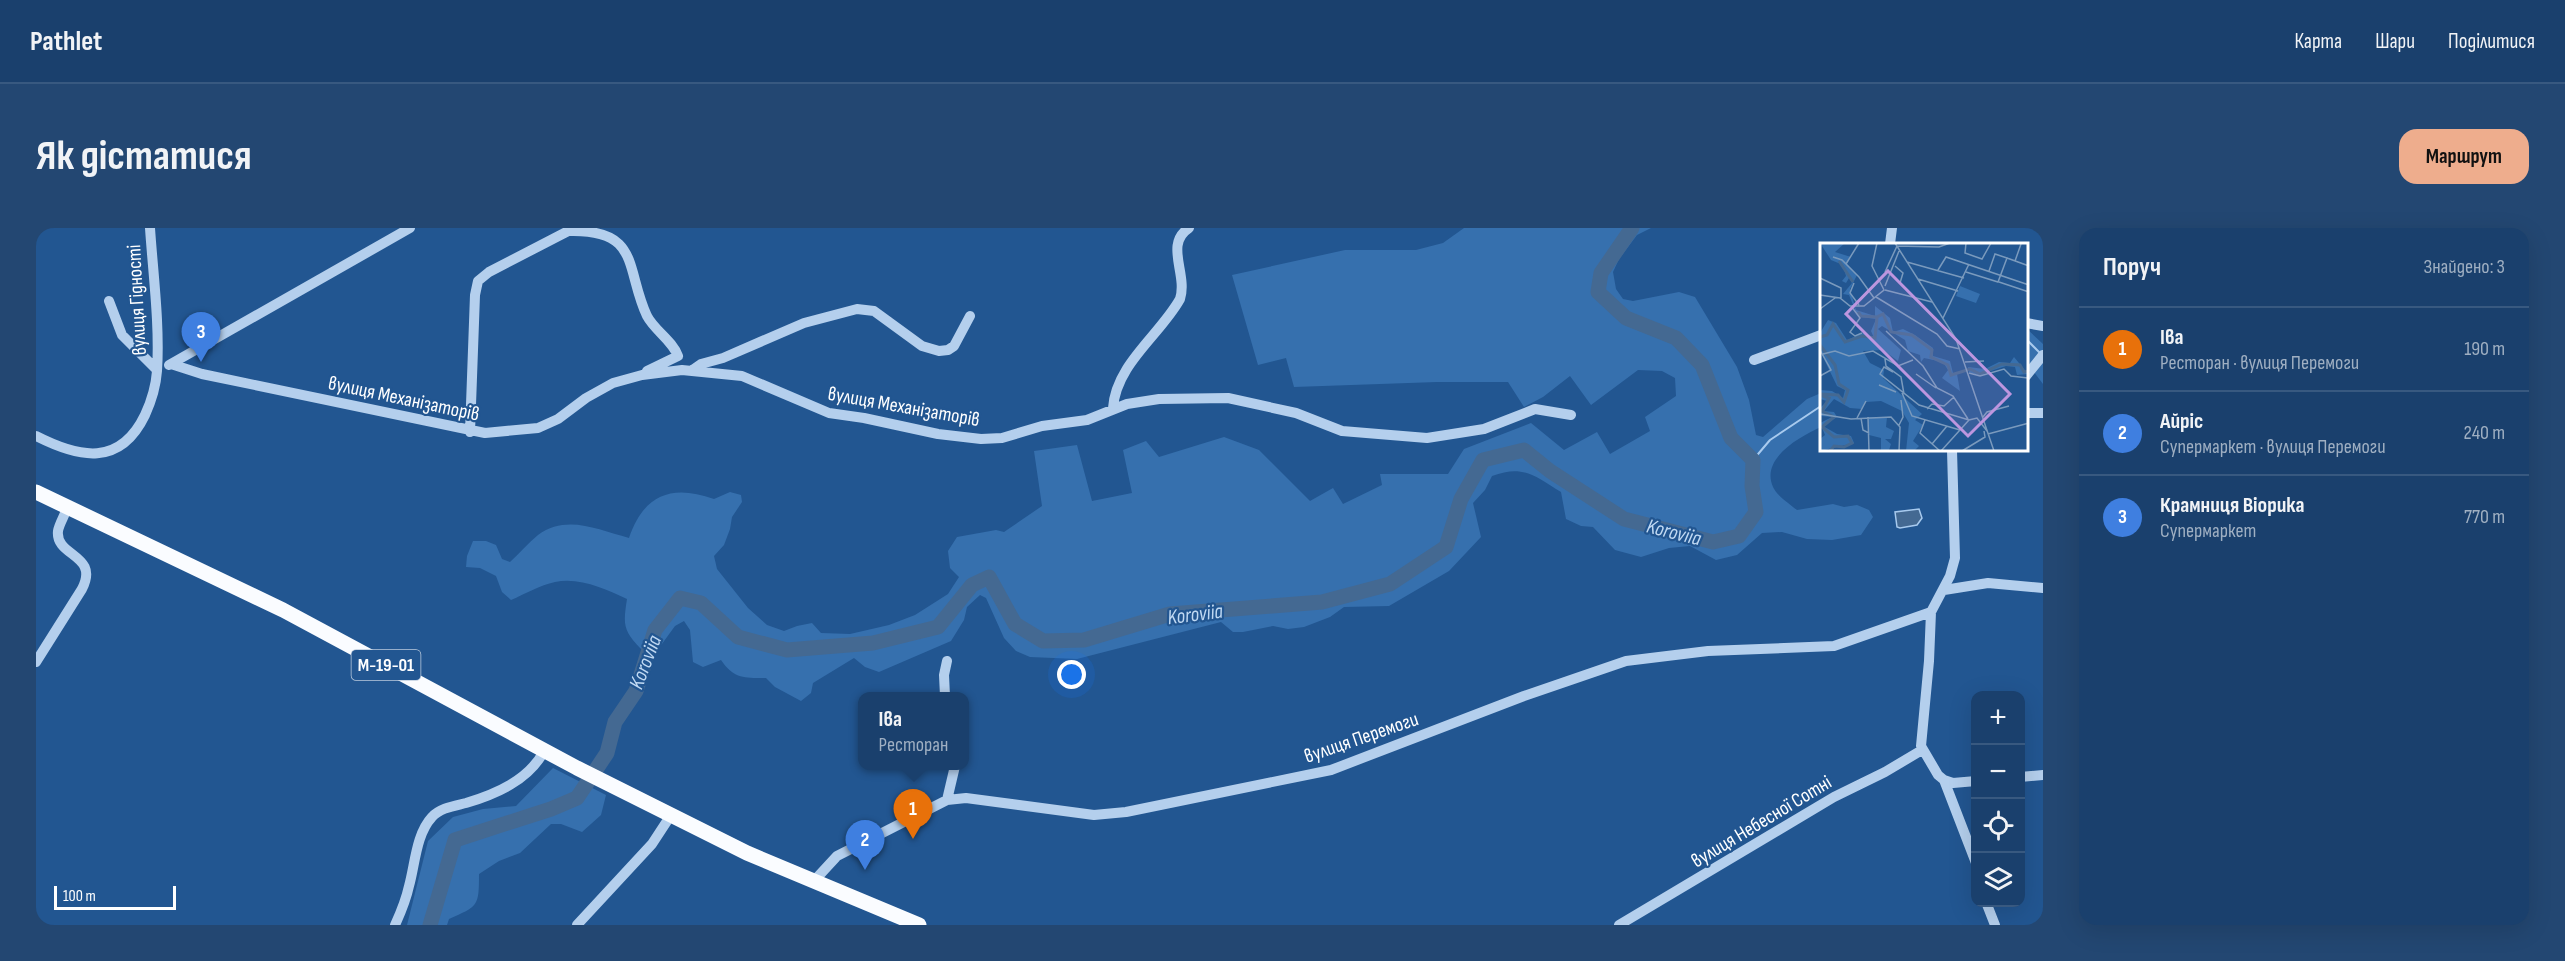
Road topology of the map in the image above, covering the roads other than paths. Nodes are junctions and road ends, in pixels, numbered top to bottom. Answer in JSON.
{"nodes":[{"id":1,"x":150,"y":228,"type":"edge"},
{"id":2,"x":410,"y":228,"type":"edge"},
{"id":3,"x":1189,"y":228,"type":"edge"},
{"id":4,"x":1892,"y":228,"type":"edge"},
{"id":5,"x":572,"y":230,"type":"edge"},
{"id":6,"x":1890,"y":243,"type":"edge"},
{"id":7,"x":109,"y":301,"type":"dead end"},
{"id":8,"x":970,"y":316,"type":"dead end"},
{"id":9,"x":2028,"y":323,"type":"edge"},
{"id":10,"x":2043,"y":326,"type":"edge"},
{"id":11,"x":1820,"y":334,"type":"edge"},
{"id":12,"x":2043,"y":355,"type":"edge"},
{"id":13,"x":1754,"y":360,"type":"dead end"},
{"id":14,"x":171,"y":364,"type":"junction"},
{"id":15,"x":158,"y":370,"type":"junction"},
{"id":16,"x":691,"y":371,"type":"junction"},
{"id":17,"x":2028,"y":374,"type":"edge"},
{"id":18,"x":642,"y":375,"type":"junction"},
{"id":19,"x":1113,"y":408,"type":"junction"},
{"id":20,"x":1571,"y":416,"type":"dead end"},
{"id":21,"x":470,"y":432,"type":"junction"},
{"id":22,"x":36,"y":436,"type":"edge"},
{"id":23,"x":1952,"y":452,"type":"edge"},
{"id":24,"x":36,"y":492,"type":"edge"},
{"id":25,"x":67,"y":508,"type":"junction"},
{"id":26,"x":2043,"y":588,"type":"edge"},
{"id":27,"x":1944,"y":590,"type":"junction"},
{"id":28,"x":1931,"y":612,"type":"junction"},
{"id":29,"x":36,"y":662,"type":"edge"},
{"id":30,"x":947,"y":662,"type":"dead end"},
{"id":31,"x":945,"y":692,"type":"edge"},
{"id":32,"x":1922,"y":750,"type":"junction"},
{"id":33,"x":544,"y":751,"type":"junction"},
{"id":34,"x":954,"y":770,"type":"edge"},
{"id":35,"x":2043,"y":775,"type":"edge"},
{"id":36,"x":2025,"y":777,"type":"edge"},
{"id":37,"x":1942,"y":779,"type":"junction"},
{"id":38,"x":1971,"y":781,"type":"edge"},
{"id":39,"x":947,"y":800,"type":"junction"},
{"id":40,"x":671,"y":815,"type":"junction"},
{"id":41,"x":1972,"y":853,"type":"edge"},
{"id":42,"x":813,"y":882,"type":"junction"},
{"id":43,"x":1988,"y":907,"type":"edge"},
{"id":44,"x":395,"y":925,"type":"edge"},
{"id":45,"x":577,"y":925,"type":"edge"},
{"id":46,"x":919,"y":925,"type":"edge"},
{"id":47,"x":1619,"y":925,"type":"edge"},
{"id":48,"x":1995,"y":925,"type":"edge"}],
"edges":[{"from":1,"to":15,"type":"street","name":"вулиця Гідності"},
{"from":2,"to":14,"type":"street"},
{"from":3,"to":19,"type":"street"},
{"from":4,"to":6,"type":"street"},
{"from":5,"to":18,"type":"street"},
{"from":5,"to":21,"type":"street"},
{"from":7,"to":15,"type":"street"},
{"from":8,"to":16,"type":"street","name":"вулиця Механізаторів"},
{"from":9,"to":10,"type":"street"},
{"from":11,"to":13,"type":"street"},
{"from":12,"to":17,"type":"street"},
{"from":14,"to":15,"type":"street"},
{"from":14,"to":21,"type":"street","name":"вулиця Механізаторів"},
{"from":15,"to":22,"type":"street","name":"вулиця Гідності"},
{"from":16,"to":18,"type":"street","name":"вулиця Механізаторів"},
{"from":16,"to":19,"type":"street","name":"вулиця Механізаторів"},
{"from":18,"to":21,"type":"street","name":"вулиця Механізаторів"},
{"from":19,"to":20,"type":"street","name":"вулиця Механізаторів"},
{"from":23,"to":27,"type":"street"},
{"from":24,"to":25,"type":"main road","number":"М-19-01"},
{"from":25,"to":29,"type":"street"},
{"from":25,"to":33,"type":"main road","number":"М-19-01"},
{"from":26,"to":27,"type":"street"},
{"from":27,"to":28,"type":"street"},
{"from":28,"to":32,"type":"street"},
{"from":28,"to":39,"type":"street","name":"вулиця Перемоги"},
{"from":30,"to":31,"type":"street"},
{"from":32,"to":37,"type":"street"},
{"from":32,"to":47,"type":"street","name":"вулиця Небесної Сотні"},
{"from":33,"to":40,"type":"main road","number":"М-19-01"},
{"from":33,"to":44,"type":"street"},
{"from":34,"to":39,"type":"street"},
{"from":35,"to":36,"type":"street"},
{"from":37,"to":38,"type":"street"},
{"from":37,"to":41,"type":"street"},
{"from":39,"to":42,"type":"street","name":"вулиця Перемоги"},
{"from":40,"to":42,"type":"main road","number":"М-19-01"},
{"from":40,"to":45,"type":"street"},
{"from":42,"to":46,"type":"main road","number":"М-19-01"},
{"from":43,"to":48,"type":"street"}]}
